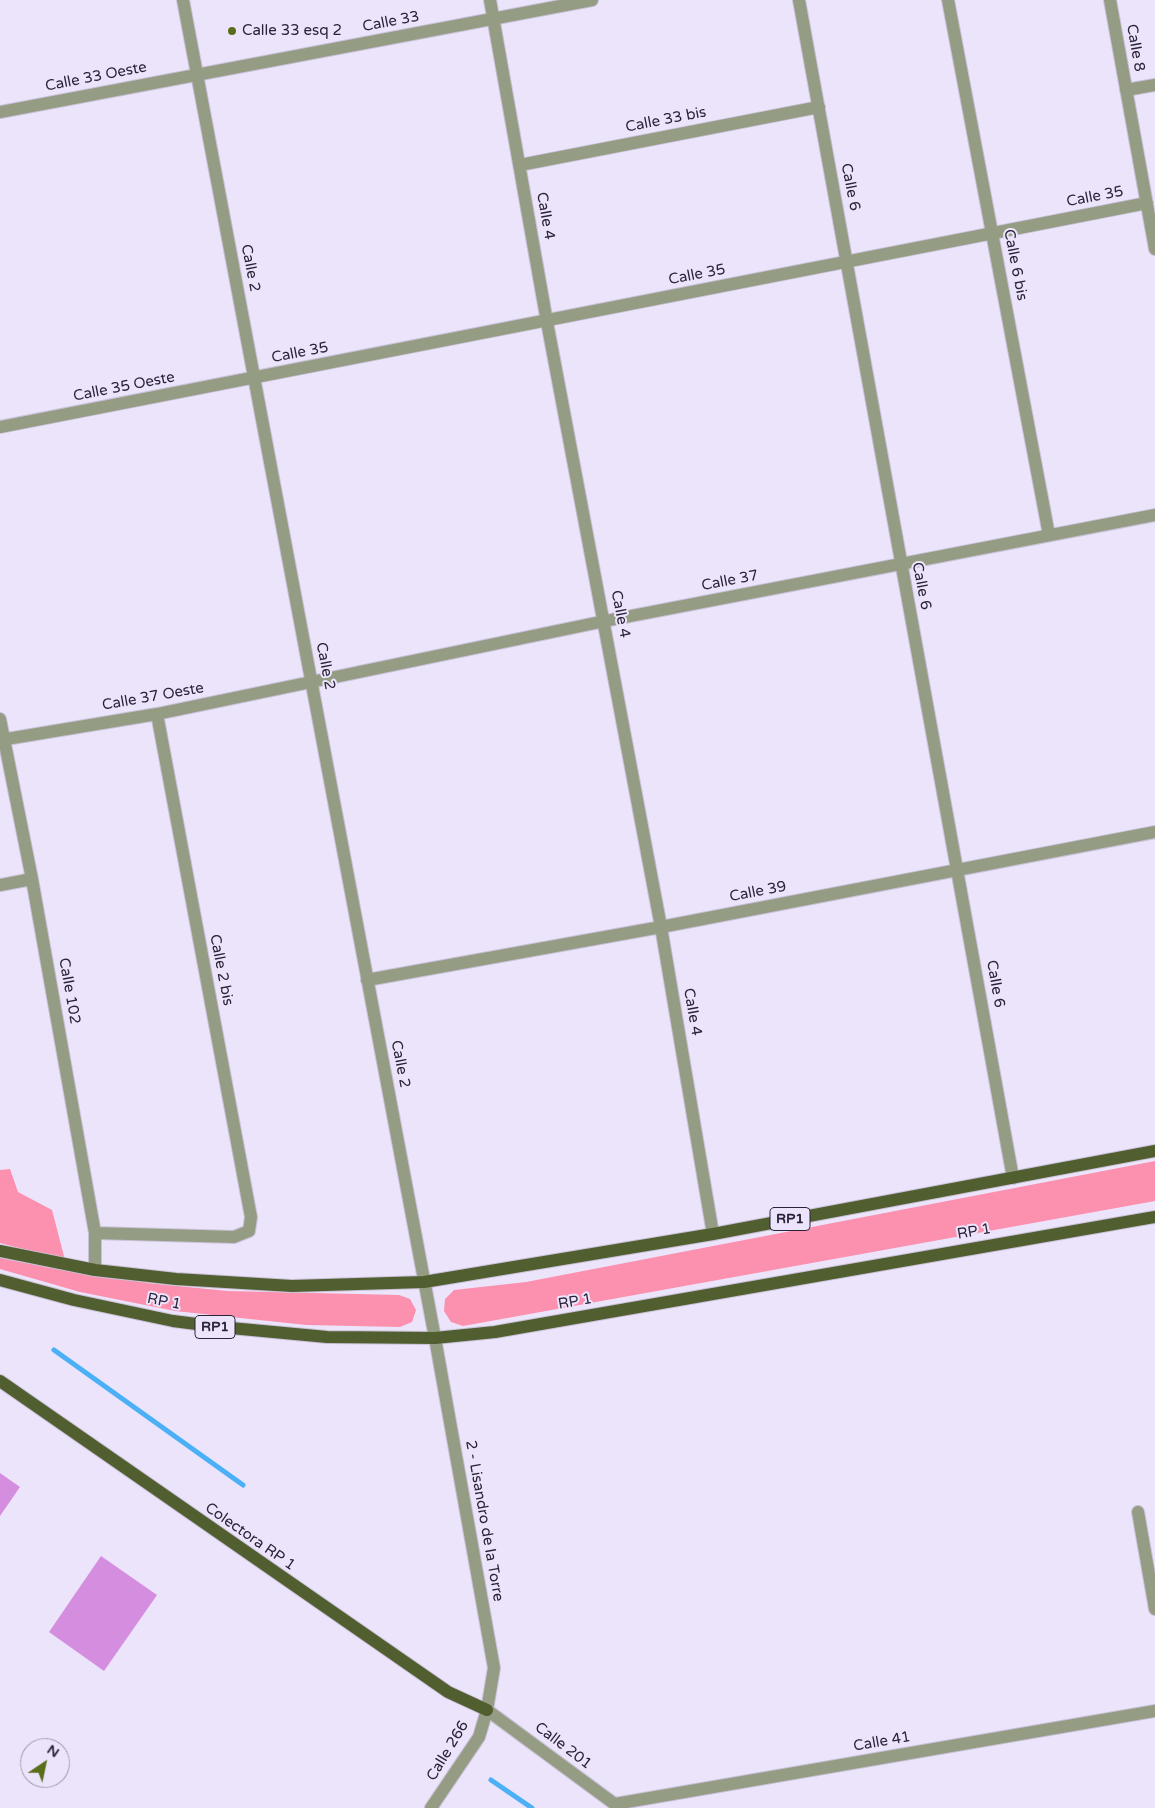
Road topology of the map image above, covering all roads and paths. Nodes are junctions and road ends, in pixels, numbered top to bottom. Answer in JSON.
{"nodes":[{"id":1,"x":183,"y":0,"type":"edge"},
{"id":2,"x":490,"y":0,"type":"edge"},
{"id":3,"x":592,"y":0,"type":"edge"},
{"id":4,"x":799,"y":0,"type":"edge"},
{"id":5,"x":948,"y":0,"type":"edge"},
{"id":6,"x":1110,"y":0,"type":"edge"},
{"id":7,"x":493,"y":20,"type":"junction"},
{"id":8,"x":197,"y":75,"type":"junction"},
{"id":9,"x":1155,"y":85,"type":"edge"},
{"id":10,"x":1126,"y":90,"type":"junction"},
{"id":11,"x":819,"y":107,"type":"junction"},
{"id":12,"x":0,"y":112,"type":"edge"},
{"id":13,"x":520,"y":165,"type":"junction"},
{"id":14,"x":1146,"y":203,"type":"junction"},
{"id":15,"x":992,"y":233,"type":"junction"},
{"id":16,"x":1155,"y":249,"type":"edge"},
{"id":17,"x":848,"y":261,"type":"junction"},
{"id":18,"x":547,"y":322,"type":"junction"},
{"id":19,"x":254,"y":378,"type":"junction"},
{"id":20,"x":0,"y":427,"type":"edge"},
{"id":21,"x":1155,"y":515,"type":"edge"},
{"id":22,"x":1049,"y":535,"type":"junction"},
{"id":23,"x":901,"y":565,"type":"junction"},
{"id":24,"x":605,"y":621,"type":"junction"},
{"id":25,"x":311,"y":683,"type":"junction"},
{"id":26,"x":157,"y":714,"type":"junction"},
{"id":27,"x":0,"y":719,"type":"edge"},
{"id":28,"x":2,"y":740,"type":"edge"},
{"id":29,"x":1155,"y":832,"type":"edge"},
{"id":30,"x":958,"y":870,"type":"junction"},
{"id":31,"x":32,"y":879,"type":"junction"},
{"id":32,"x":0,"y":885,"type":"edge"},
{"id":33,"x":661,"y":927,"type":"junction"},
{"id":34,"x":367,"y":980,"type":"junction"},
{"id":35,"x":1155,"y":1151,"type":"edge"},
{"id":36,"x":1013,"y":1178,"type":"junction"},
{"id":37,"x":1155,"y":1217,"type":"edge"},
{"id":38,"x":96,"y":1233,"type":"junction"},
{"id":39,"x":713,"y":1234,"type":"junction"},
{"id":40,"x":0,"y":1251,"type":"edge"},
{"id":41,"x":95,"y":1270,"type":"junction"},
{"id":42,"x":0,"y":1280,"type":"edge"},
{"id":43,"x":424,"y":1282,"type":"junction"},
{"id":44,"x":435,"y":1338,"type":"junction"},
{"id":45,"x":0,"y":1381,"type":"edge"},
{"id":46,"x":1138,"y":1512,"type":"dead end"},
{"id":47,"x":1155,"y":1609,"type":"edge"},
{"id":48,"x":487,"y":1710,"type":"junction"},
{"id":49,"x":1155,"y":1711,"type":"edge"},
{"id":50,"x":617,"y":1806,"type":"edge"},
{"id":51,"x":431,"y":1808,"type":"edge"}],
"edges":[{"from":1,"to":8,"type":"street","name":"Calle 2"},
{"from":2,"to":7,"type":"street","name":"Calle 4"},
{"from":3,"to":7,"type":"street","name":"Calle 33"},
{"from":4,"to":11,"type":"street","name":"Calle 6"},
{"from":5,"to":15,"type":"street","name":"Calle 6 bis"},
{"from":6,"to":10,"type":"street","name":"Calle 8"},
{"from":7,"to":8,"type":"street","name":"Calle 33"},
{"from":7,"to":13,"type":"street","name":"Calle 4"},
{"from":8,"to":12,"type":"street","name":"Calle 33 Oeste"},
{"from":8,"to":19,"type":"street","name":"Calle 2"},
{"from":9,"to":10,"type":"street"},
{"from":10,"to":14,"type":"street","name":"Calle 8"},
{"from":11,"to":13,"type":"street","name":"Calle 33 bis"},
{"from":11,"to":17,"type":"street","name":"Calle 6"},
{"from":13,"to":18,"type":"street","name":"Calle 4"},
{"from":14,"to":15,"type":"street","name":"Calle 35"},
{"from":14,"to":16,"type":"street","name":"Calle 8"},
{"from":15,"to":17,"type":"street","name":"Calle 35"},
{"from":15,"to":22,"type":"street","name":"Calle 6 bis"},
{"from":17,"to":18,"type":"street","name":"Calle 35"},
{"from":17,"to":23,"type":"street","name":"Calle 6"},
{"from":18,"to":19,"type":"street","name":"Calle 35"},
{"from":18,"to":24,"type":"street","name":"Calle 4"},
{"from":19,"to":20,"type":"street","name":"Calle 35 Oeste"},
{"from":19,"to":25,"type":"street","name":"Calle 2"},
{"from":21,"to":22,"type":"street","name":"Calle 37"},
{"from":22,"to":23,"type":"street","name":"Calle 37"},
{"from":23,"to":24,"type":"street","name":"Calle 37"},
{"from":23,"to":30,"type":"street","name":"Calle 6"},
{"from":24,"to":25,"type":"street","name":"Calle 37"},
{"from":24,"to":33,"type":"street","name":"Calle 4"},
{"from":25,"to":26,"type":"street","name":"Calle 37 Oeste"},
{"from":25,"to":34,"type":"street","name":"Calle 2"},
{"from":26,"to":28,"type":"street","name":"Calle 37 Oeste"},
{"from":26,"to":38,"type":"street","name":"Calle 2 bis"},
{"from":27,"to":28,"type":"street","name":"Calle 102"},
{"from":28,"to":31,"type":"street","name":"Calle 102"},
{"from":29,"to":30,"type":"street","name":"Calle 39"},
{"from":30,"to":33,"type":"street","name":"Calle 39"},
{"from":30,"to":36,"type":"street","name":"Calle 6"},
{"from":31,"to":32,"type":"street"},
{"from":31,"to":38,"type":"street","name":"Calle 102"},
{"from":33,"to":34,"type":"street","name":"Calle 39"},
{"from":33,"to":39,"type":"street","name":"Calle 4"},
{"from":34,"to":43,"type":"street","name":"Calle 2"},
{"from":35,"to":36,"type":"main road","name":"RP 1","number":"RP1"},
{"from":36,"to":39,"type":"main road","name":"RP 1","number":"RP1"},
{"from":37,"to":44,"type":"main road","name":"RP 1","number":"RP1"},
{"from":38,"to":41,"type":"street","name":"Calle 102"},
{"from":39,"to":43,"type":"main road","name":"RP 1","number":"RP1"},
{"from":40,"to":41,"type":"main road","name":"RP 1","number":"RP1"},
{"from":41,"to":43,"type":"main road","name":"RP 1","number":"RP1"},
{"from":42,"to":44,"type":"main road","name":"RP 1","number":"RP1"},
{"from":43,"to":44,"type":"street","name":"Calle 2"},
{"from":44,"to":48,"type":"street","name":"2 - Lisandro de la Torre"},
{"from":45,"to":48,"type":"main road","name":"Colectora RP 1"},
{"from":46,"to":47,"type":"street"},
{"from":48,"to":50,"type":"street","name":"Calle 201"},
{"from":48,"to":51,"type":"street","name":"Calle 266"},
{"from":49,"to":50,"type":"street","name":"Calle 41"}]}
